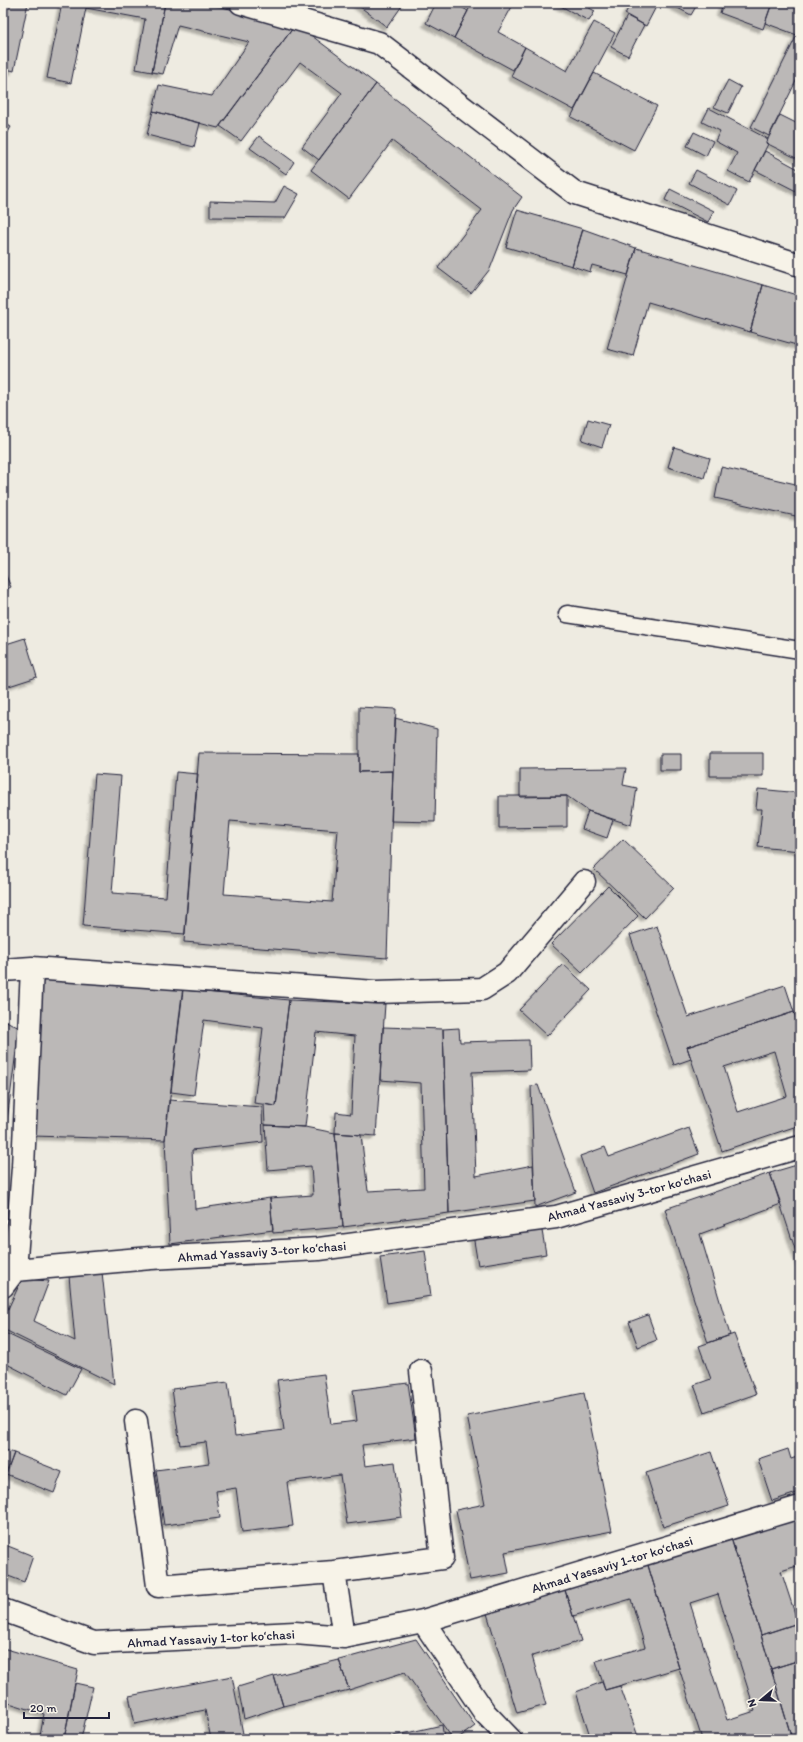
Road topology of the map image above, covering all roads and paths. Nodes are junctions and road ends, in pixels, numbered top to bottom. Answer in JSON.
{"nodes":[{"id":1,"x":241,"y":3,"type":"edge"},
{"id":2,"x":800,"y":265,"type":"edge"},
{"id":3,"x":567,"y":614,"type":"dead end"},
{"id":4,"x":800,"y":650,"type":"edge"},
{"id":5,"x":584,"y":882,"type":"dead end"},
{"id":6,"x":32,"y":968,"type":"junction"},
{"id":7,"x":3,"y":970,"type":"edge"},
{"id":8,"x":800,"y":1147,"type":"edge"},
{"id":9,"x":9,"y":1278,"type":"edge"},
{"id":10,"x":421,"y":1371,"type":"dead end"},
{"id":11,"x":136,"y":1420,"type":"dead end"},
{"id":12,"x":800,"y":1507,"type":"edge"},
{"id":13,"x":334,"y":1572,"type":"junction"},
{"id":14,"x":3,"y":1610,"type":"edge"},
{"id":15,"x":423,"y":1621,"type":"junction"},
{"id":16,"x":344,"y":1637,"type":"junction"},
{"id":17,"x":510,"y":1739,"type":"edge"}],
"edges":[{"from":1,"to":2,"type":"street"},
{"from":3,"to":4,"type":"lane"},
{"from":5,"to":6,"type":"street"},
{"from":6,"to":7,"type":"street"},
{"from":6,"to":9,"type":"street","name":"Ahmad Yassaviy 3-tor koʻchasi"},
{"from":8,"to":9,"type":"street","name":"Ahmad Yassaviy 3-tor koʻchasi"},
{"from":10,"to":13,"type":"street"},
{"from":11,"to":13,"type":"street"},
{"from":12,"to":15,"type":"street","name":"Ahmad Yassaviy 1-tor koʻchasi"},
{"from":13,"to":16,"type":"street"},
{"from":14,"to":16,"type":"street","name":"Ahmad Yassaviy 1-tor koʻchasi"},
{"from":15,"to":16,"type":"street","name":"Ahmad Yassaviy 1-tor koʻchasi"},
{"from":15,"to":17,"type":"street"}]}
